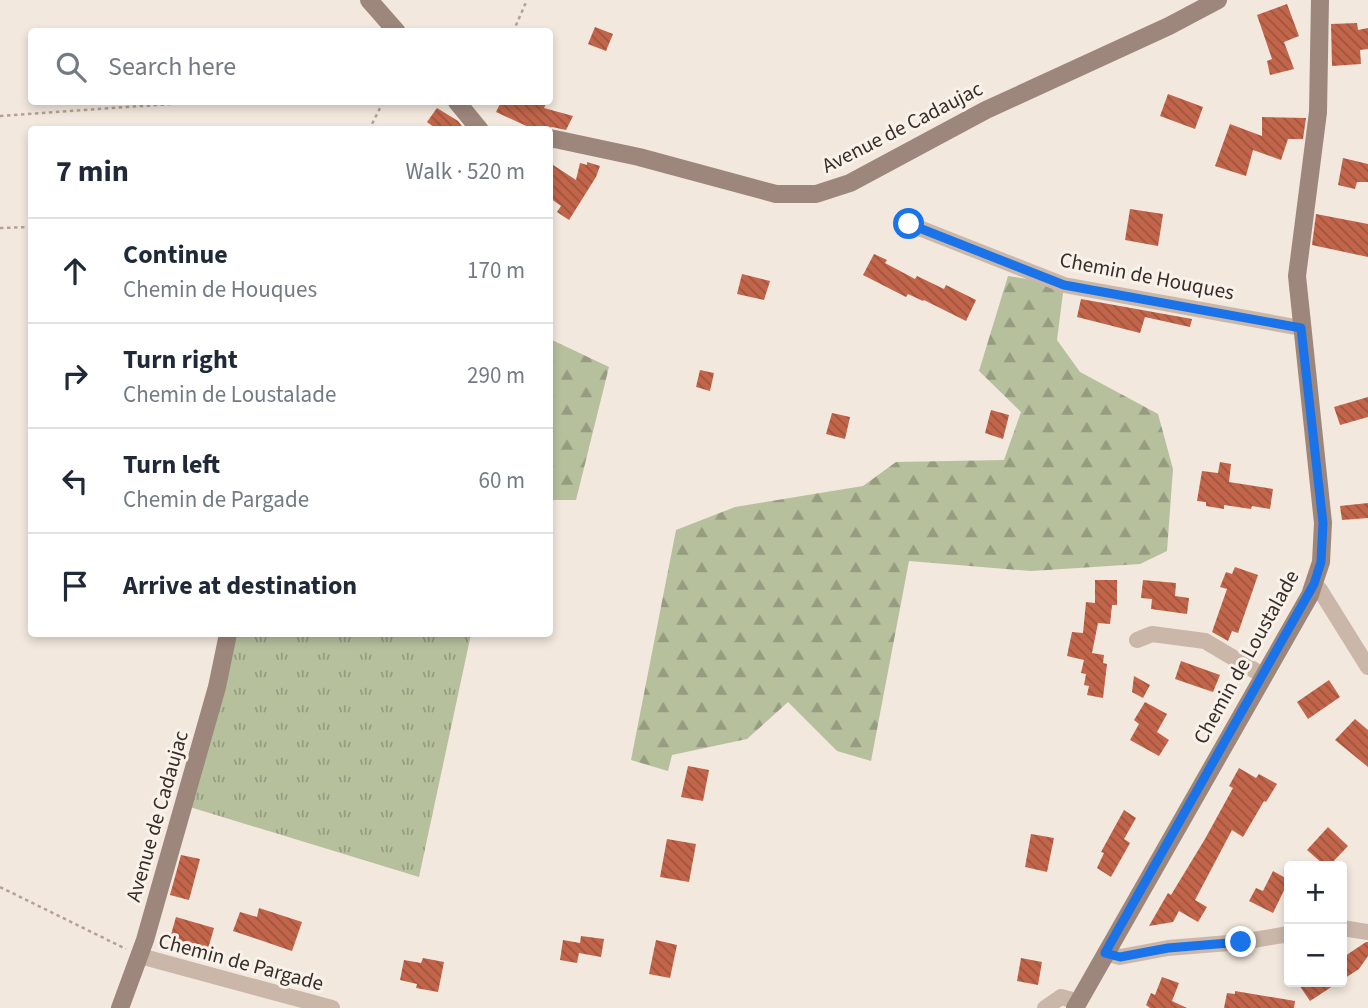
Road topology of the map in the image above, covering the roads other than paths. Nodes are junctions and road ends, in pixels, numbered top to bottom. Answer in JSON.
{"nodes":[{"id":1,"x":369,"y":0,"type":"edge"},
{"id":2,"x":1218,"y":0,"type":"edge"},
{"id":3,"x":1320,"y":0,"type":"edge"},
{"id":4,"x":394,"y":28,"type":"edge"},
{"id":5,"x":459,"y":105,"type":"edge"},
{"id":6,"x":477,"y":126,"type":"edge"},
{"id":7,"x":553,"y":139,"type":"edge"},
{"id":8,"x":909,"y":224,"type":"dead end"},
{"id":9,"x":1301,"y":328,"type":"junction"},
{"id":10,"x":1314,"y":584,"type":"junction"},
{"id":11,"x":228,"y":637,"type":"edge"},
{"id":12,"x":1137,"y":640,"type":"dead end"},
{"id":13,"x":1368,"y":667,"type":"edge"},
{"id":14,"x":1264,"y":676,"type":"junction"},
{"id":15,"x":1347,"y":929,"type":"edge"},
{"id":16,"x":1368,"y":932,"type":"edge"},
{"id":17,"x":1284,"y":935,"type":"edge"},
{"id":18,"x":1105,"y":953,"type":"junction"},
{"id":19,"x":140,"y":956,"type":"junction"},
{"id":20,"x":1077,"y":1005,"type":"edge"},
{"id":21,"x":120,"y":1008,"type":"edge"},
{"id":22,"x":332,"y":1008,"type":"edge"},
{"id":23,"x":1045,"y":1008,"type":"edge"}],
"edges":[{"from":1,"to":4,"type":"street"},
{"from":2,"to":7,"type":"street","name":"Avenue de Cadaujac"},
{"from":3,"to":9,"type":"street","name":"Chemin de Loustalade"},
{"from":5,"to":6,"type":"street"},
{"from":8,"to":9,"type":"street","name":"Chemin de Houques"},
{"from":9,"to":10,"type":"street","name":"Chemin de Loustalade"},
{"from":10,"to":13,"type":"street"},
{"from":10,"to":14,"type":"street","name":"Chemin de Loustalade"},
{"from":11,"to":19,"type":"street","name":"Avenue de Cadaujac"},
{"from":12,"to":14,"type":"street"},
{"from":14,"to":18,"type":"street","name":"Chemin de Loustalade"},
{"from":15,"to":16,"type":"street"},
{"from":17,"to":18,"type":"street"},
{"from":18,"to":20,"type":"street","name":"Chemin de Loustalade"},
{"from":19,"to":21,"type":"street","name":"Avenue de Cadaujac"},
{"from":19,"to":22,"type":"street","name":"Chemin de Pargade"},
{"from":20,"to":23,"type":"street"}]}
